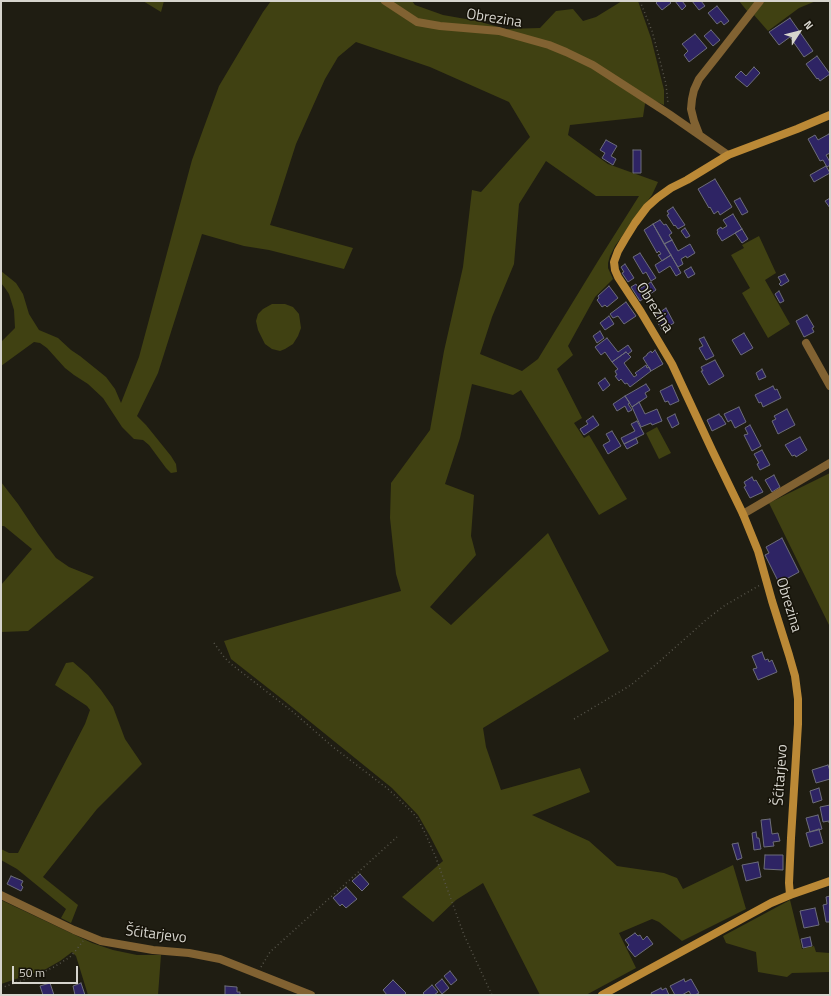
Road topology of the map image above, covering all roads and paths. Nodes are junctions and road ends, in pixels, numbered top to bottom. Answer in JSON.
{"nodes":[{"id":1,"x":385,"y":1,"type":"edge"},
{"id":2,"x":640,"y":1,"type":"edge"},
{"id":3,"x":760,"y":1,"type":"edge"},
{"id":4,"x":669,"y":114,"type":"junction"},
{"id":5,"x":830,"y":115,"type":"edge"},
{"id":6,"x":700,"y":134,"type":"junction"},
{"id":7,"x":728,"y":155,"type":"junction"},
{"id":8,"x":806,"y":343,"type":"dead end"},
{"id":9,"x":830,"y":386,"type":"edge"},
{"id":10,"x":830,"y":463,"type":"edge"},
{"id":11,"x":743,"y":514,"type":"junction"},
{"id":12,"x":767,"y":582,"type":"junction"},
{"id":13,"x":214,"y":643,"type":"dead end"},
{"id":14,"x":790,"y":658,"type":"joint"},
{"id":15,"x":574,"y":720,"type":"dead end"},
{"id":16,"x":397,"y":837,"type":"dead end"},
{"id":17,"x":830,"y":881,"type":"edge"},
{"id":18,"x":1,"y":895,"type":"edge"},
{"id":19,"x":790,"y":895,"type":"junction"},
{"id":20,"x":86,"y":935,"type":"junction"},
{"id":21,"x":258,"y":974,"type":"junction"},
{"id":22,"x":1,"y":988,"type":"edge"},
{"id":23,"x":310,"y":995,"type":"edge"},
{"id":24,"x":492,"y":995,"type":"edge"},
{"id":25,"x":602,"y":995,"type":"edge"}],
"edges":[{"from":1,"to":4,"type":"street","name":"Obrezina"},
{"from":2,"to":4,"type":"path"},
{"from":3,"to":6,"type":"street"},
{"from":4,"to":6,"type":"street","name":"Obrezina"},
{"from":5,"to":7,"type":"street","name":"Obrezina"},
{"from":6,"to":7,"type":"street","name":"Obrezina"},
{"from":7,"to":11,"type":"street","name":"Obrezina"},
{"from":8,"to":9,"type":"street"},
{"from":10,"to":11,"type":"street"},
{"from":11,"to":12,"type":"street","name":"Obrezina"},
{"from":12,"to":14,"type":"street","name":"Obrezina"},
{"from":12,"to":15,"type":"path"},
{"from":13,"to":24,"type":"path"},
{"from":14,"to":19,"type":"street","name":"Šćitarjevo"},
{"from":16,"to":21,"type":"path"},
{"from":17,"to":19,"type":"street"},
{"from":18,"to":20,"type":"street","name":"Šćitarjevo"},
{"from":19,"to":25,"type":"street"},
{"from":20,"to":21,"type":"street","name":"Šćitarjevo"},
{"from":20,"to":22,"type":"path"},
{"from":21,"to":23,"type":"street","name":"Šćitarjevo"}]}
